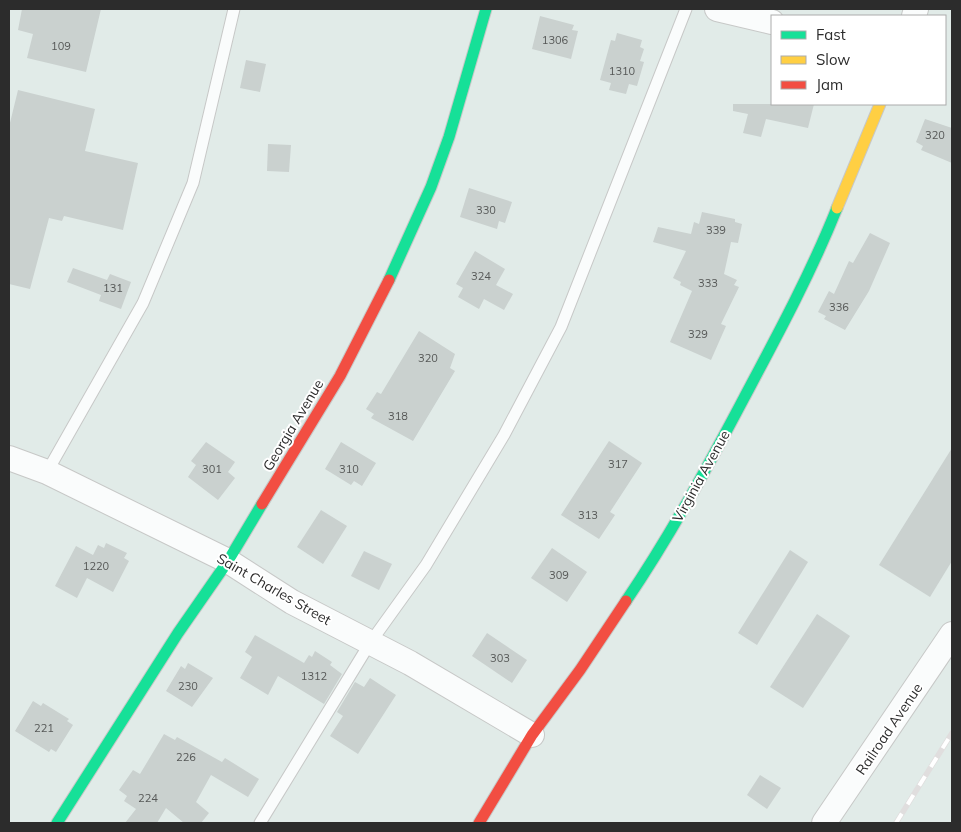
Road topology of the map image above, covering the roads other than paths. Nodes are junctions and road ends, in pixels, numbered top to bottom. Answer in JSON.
{"nodes":[{"id":1,"x":234,"y":9,"type":"edge"},
{"id":2,"x":486,"y":9,"type":"edge"},
{"id":3,"x":686,"y":9,"type":"edge"},
{"id":4,"x":717,"y":9,"type":"edge"},
{"id":5,"x":771,"y":22,"type":"edge"},
{"id":6,"x":880,"y":105,"type":"edge"},
{"id":7,"x":9,"y":458,"type":"edge"},
{"id":8,"x":47,"y":472,"type":"junction"},
{"id":9,"x":228,"y":561,"type":"junction"},
{"id":10,"x":952,"y":634,"type":"edge"},
{"id":11,"x":370,"y":643,"type":"junction"},
{"id":12,"x":532,"y":734,"type":"junction"},
{"id":13,"x":57,"y":823,"type":"edge"},
{"id":14,"x":260,"y":823,"type":"edge"},
{"id":15,"x":479,"y":823,"type":"edge"},
{"id":16,"x":824,"y":823,"type":"edge"}],
"edges":[{"from":1,"to":8,"type":"lane"},
{"from":2,"to":9,"type":"street","name":"Georgia Avenue"},
{"from":3,"to":11,"type":"lane"},
{"from":4,"to":5,"type":"street"},
{"from":6,"to":12,"type":"street","name":"Virginia Avenue"},
{"from":7,"to":8,"type":"street","name":"Saint Charles Street"},
{"from":8,"to":9,"type":"street","name":"Saint Charles Street"},
{"from":9,"to":11,"type":"street","name":"Saint Charles Street"},
{"from":9,"to":13,"type":"street","name":"Georgia Avenue"},
{"from":10,"to":16,"type":"street","name":"Railroad Avenue"},
{"from":11,"to":12,"type":"street","name":"Saint Charles Street"},
{"from":11,"to":14,"type":"lane"},
{"from":12,"to":15,"type":"street","name":"Virginia Avenue"}]}
